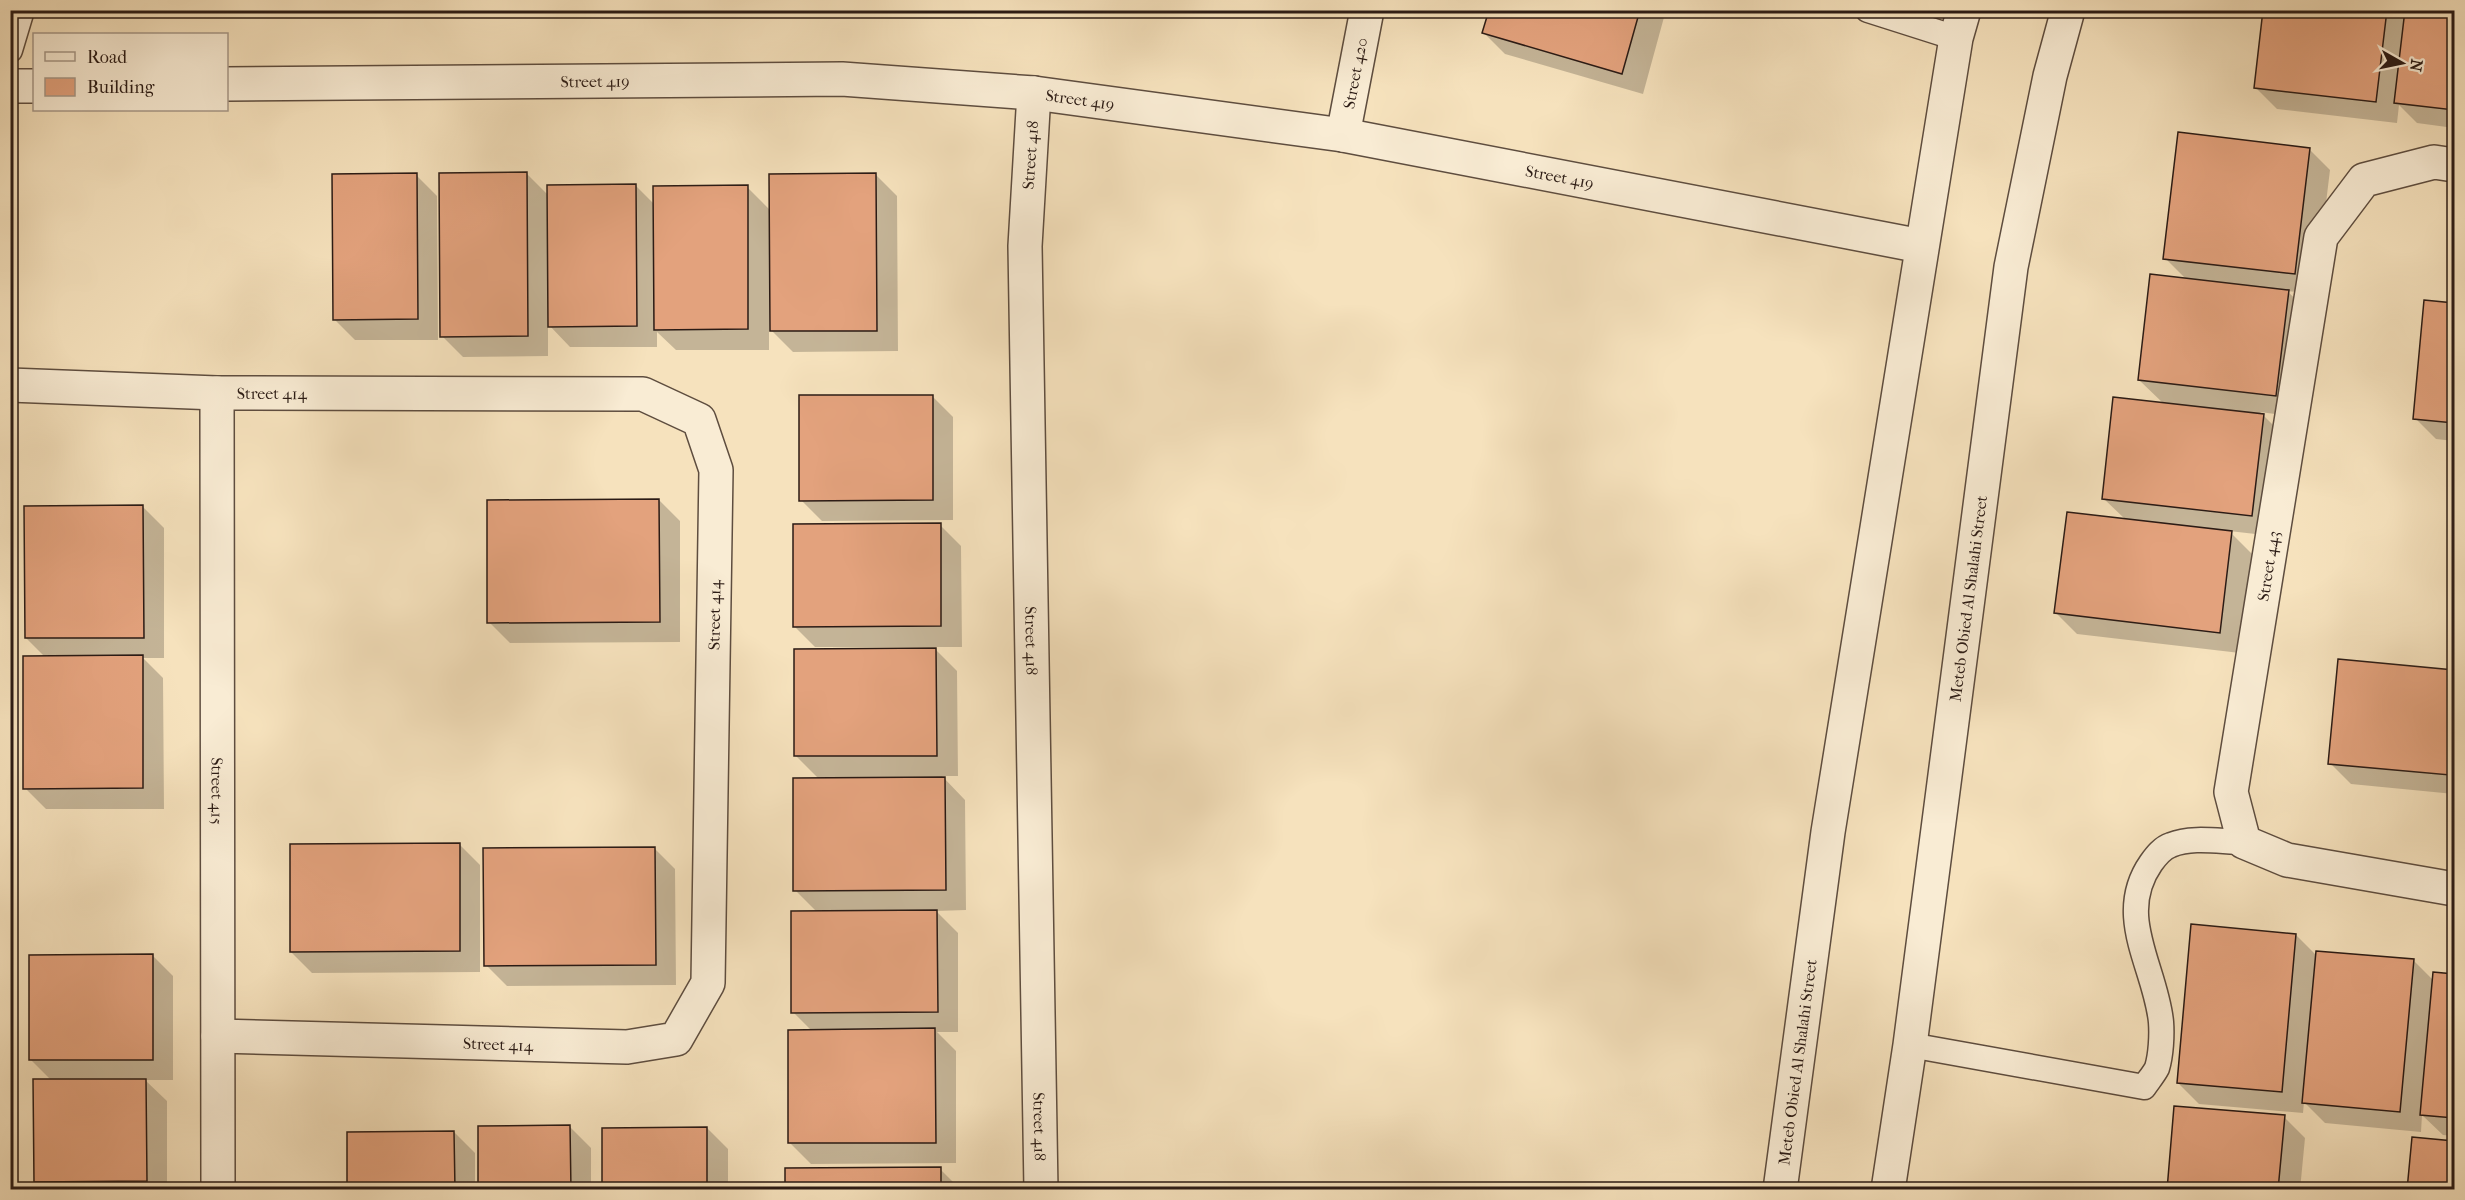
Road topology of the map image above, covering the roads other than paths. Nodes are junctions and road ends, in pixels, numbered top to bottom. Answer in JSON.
{"nodes":[{"id":1,"x":22,"y":10,"type":"edge"},
{"id":2,"x":1367,"y":10,"type":"edge"},
{"id":3,"x":1868,"y":10,"type":"edge"},
{"id":4,"x":2068,"y":10,"type":"edge"},
{"id":5,"x":1960,"y":24,"type":"edge"},
{"id":6,"x":10,"y":50,"type":"edge"},
{"id":7,"x":228,"y":84,"type":"edge"},
{"id":8,"x":10,"y":86,"type":"edge"},
{"id":9,"x":33,"y":86,"type":"edge"},
{"id":10,"x":1034,"y":93,"type":"junction"},
{"id":11,"x":1343,"y":135,"type":"junction"},
{"id":12,"x":2454,"y":165,"type":"edge"},
{"id":13,"x":1921,"y":246,"type":"junction"},
{"id":14,"x":10,"y":385,"type":"edge"},
{"id":15,"x":217,"y":393,"type":"junction"},
{"id":16,"x":2244,"y":842,"type":"junction"},
{"id":17,"x":2454,"y":889,"type":"edge"},
{"id":18,"x":218,"y":1036,"type":"junction"},
{"id":19,"x":1910,"y":1045,"type":"junction"},
{"id":20,"x":218,"y":1190,"type":"edge"},
{"id":21,"x":1041,"y":1190,"type":"edge"},
{"id":22,"x":1780,"y":1190,"type":"edge"},
{"id":23,"x":1888,"y":1190,"type":"edge"}],
"edges":[{"from":1,"to":6,"type":"lane"},
{"from":2,"to":11,"type":"street","name":"Street 420"},
{"from":3,"to":5,"type":"lane"},
{"from":4,"to":19,"type":"street","name":"Meteb Obied Al Shalahi Street"},
{"from":5,"to":13,"type":"street","name":"Meteb Obied Al Shalahi Street"},
{"from":7,"to":10,"type":"street","name":"Street 419"},
{"from":8,"to":9,"type":"street"},
{"from":10,"to":11,"type":"street","name":"Street 419"},
{"from":10,"to":21,"type":"street","name":"Street 418"},
{"from":11,"to":13,"type":"street","name":"Street 419"},
{"from":12,"to":16,"type":"street","name":"Street 443"},
{"from":13,"to":22,"type":"street","name":"Meteb Obied Al Shalahi Street"},
{"from":14,"to":15,"type":"street","name":"Street 414"},
{"from":15,"to":18,"type":"street","name":"Street 415"},
{"from":15,"to":18,"type":"street","name":"Street 414"},
{"from":16,"to":17,"type":"street"},
{"from":16,"to":19,"type":"lane"},
{"from":18,"to":20,"type":"street","name":"Street 415"},
{"from":19,"to":23,"type":"street","name":"Meteb Obied Al Shalahi Street"}]}
